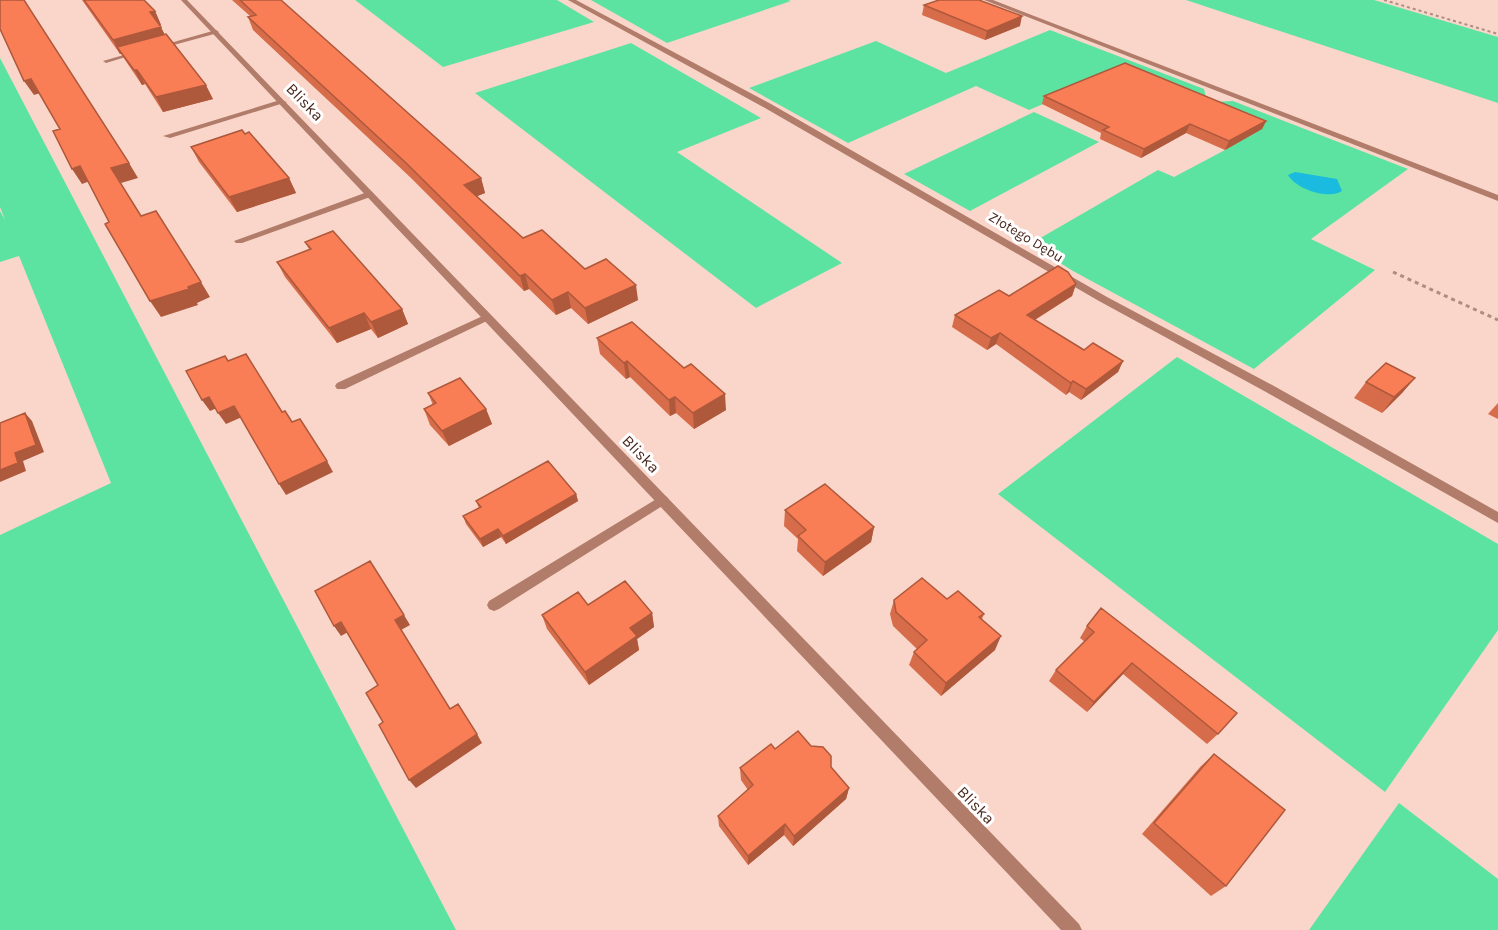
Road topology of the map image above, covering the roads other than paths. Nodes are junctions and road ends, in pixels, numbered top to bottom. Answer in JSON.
{"nodes":[{"id":1,"x":184,"y":0,"type":"edge"},
{"id":2,"x":571,"y":0,"type":"edge"},
{"id":3,"x":987,"y":0,"type":"edge"},
{"id":4,"x":216,"y":32,"type":"junction"},
{"id":5,"x":106,"y":61,"type":"dead end"},
{"id":6,"x":283,"y":102,"type":"junction"},
{"id":7,"x":167,"y":136,"type":"dead end"},
{"id":8,"x":370,"y":194,"type":"junction"},
{"id":9,"x":1498,"y":198,"type":"edge"},
{"id":10,"x":239,"y":241,"type":"dead end"},
{"id":11,"x":487,"y":316,"type":"junction"},
{"id":12,"x":341,"y":386,"type":"dead end"},
{"id":13,"x":663,"y":500,"type":"junction"},
{"id":14,"x":1498,"y":518,"type":"edge"},
{"id":15,"x":494,"y":605,"type":"dead end"},
{"id":16,"x":1073,"y":930,"type":"edge"}],
"edges":[{"from":1,"to":4,"type":"street","name":"Bliska"},
{"from":2,"to":14,"type":"street","name":"Złotego Dębu"},
{"from":3,"to":9,"type":"street"},
{"from":4,"to":5,"type":"street"},
{"from":4,"to":6,"type":"street","name":"Bliska"},
{"from":6,"to":7,"type":"street"},
{"from":6,"to":8,"type":"street","name":"Bliska"},
{"from":8,"to":10,"type":"street"},
{"from":8,"to":11,"type":"street","name":"Bliska"},
{"from":11,"to":12,"type":"street"},
{"from":11,"to":13,"type":"street","name":"Bliska"},
{"from":13,"to":15,"type":"street"},
{"from":13,"to":16,"type":"street","name":"Bliska"}]}
